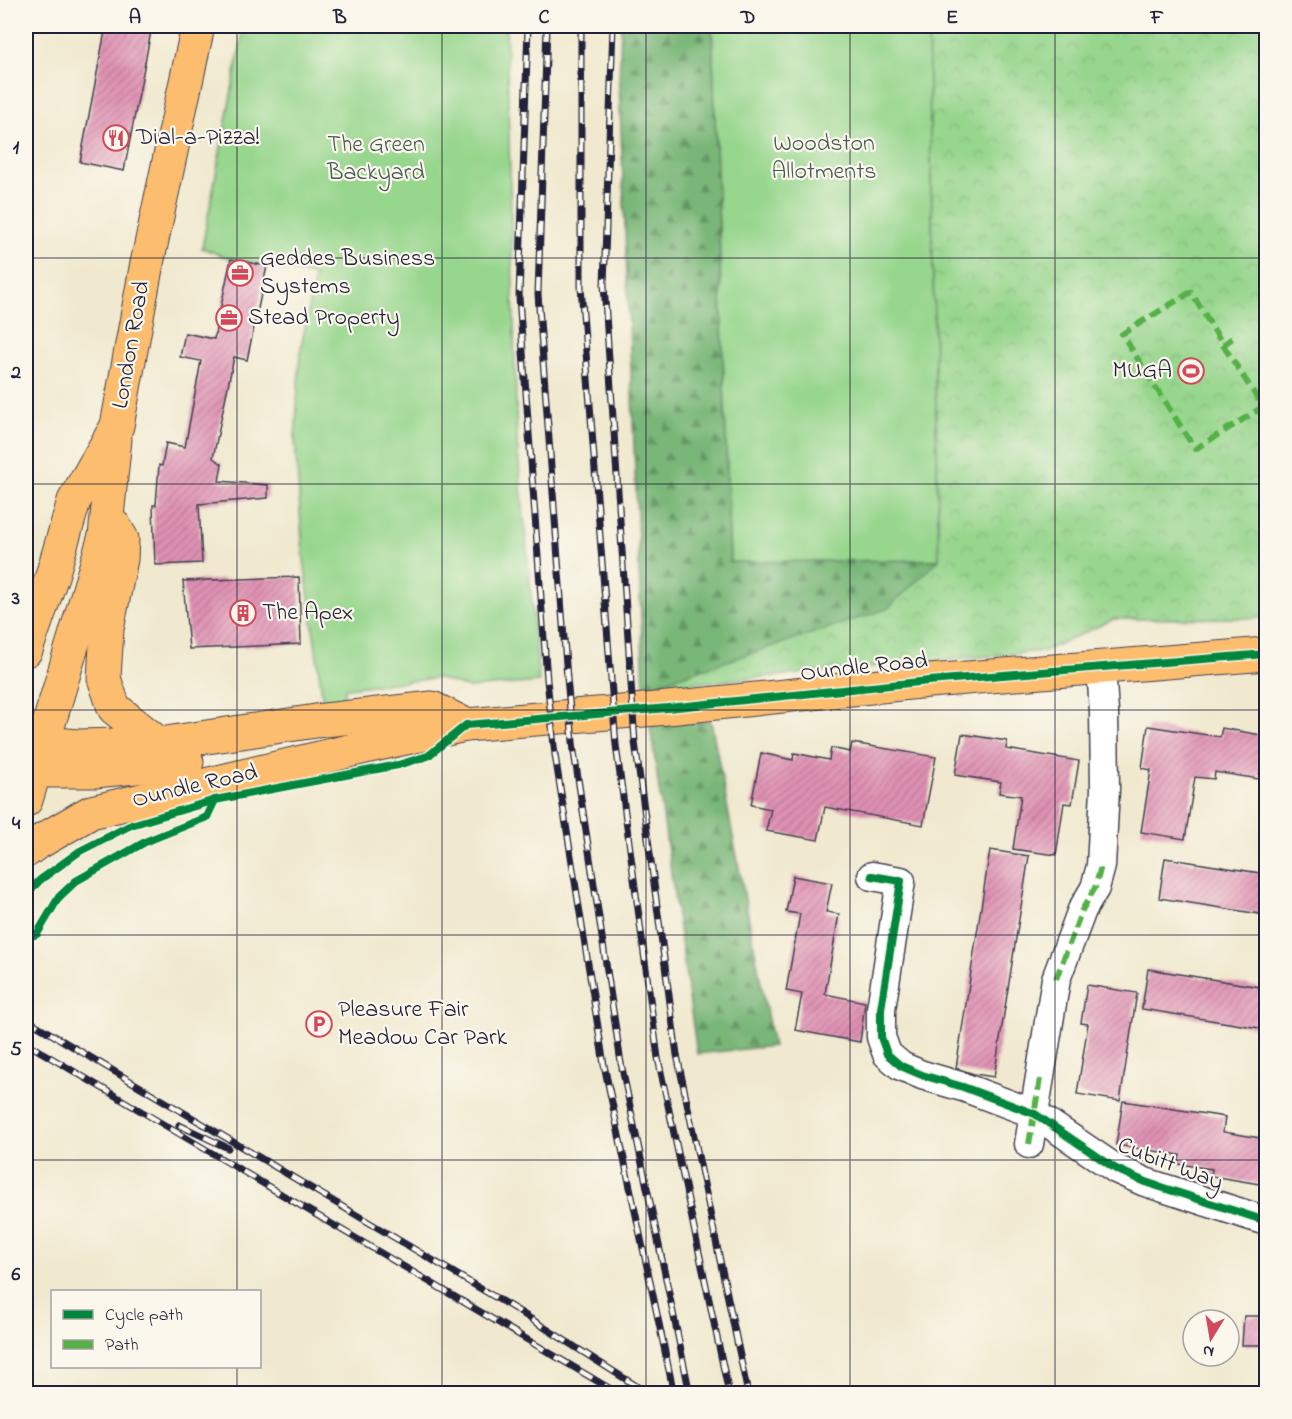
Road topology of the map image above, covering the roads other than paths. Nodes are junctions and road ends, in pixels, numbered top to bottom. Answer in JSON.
{"nodes":[{"id":1,"x":198,"y":26,"type":"edge"},
{"id":2,"x":117,"y":426,"type":"junction"},
{"id":3,"x":108,"y":512,"type":"junction"},
{"id":4,"x":27,"y":644,"type":"edge"},
{"id":5,"x":1266,"y":654,"type":"edge"},
{"id":6,"x":1101,"y":667,"type":"junction"},
{"id":7,"x":466,"y":725,"type":"junction"},
{"id":8,"x":159,"y":744,"type":"junction"},
{"id":9,"x":374,"y":745,"type":"junction"},
{"id":10,"x":31,"y":765,"type":"edge"},
{"id":11,"x":26,"y":851,"type":"edge"},
{"id":12,"x":872,"y":876,"type":"dead end"},
{"id":13,"x":1035,"y":1114,"type":"junction"},
{"id":14,"x":1029,"y":1144,"type":"dead end"},
{"id":15,"x":1266,"y":1221,"type":"edge"}],
"edges":[{"from":1,"to":2,"type":"main road","name":"London Road"},
{"from":2,"to":3,"type":"main road"},
{"from":2,"to":4,"type":"main road","name":"London Road"},
{"from":3,"to":8,"type":"main road","name":"Oundle Road"},
{"from":3,"to":10,"type":"main road"},
{"from":5,"to":6,"type":"main road","name":"Oundle Road"},
{"from":6,"to":7,"type":"main road","name":"Oundle Road"},
{"from":6,"to":13,"type":"street"},
{"from":7,"to":8,"type":"main road","name":"Oundle Road"},
{"from":7,"to":9,"type":"main road","name":"Oundle Road"},
{"from":8,"to":10,"type":"main road","name":"Oundle Road"},
{"from":9,"to":10,"type":"main road","name":"Oundle Road"},
{"from":9,"to":11,"type":"main road","name":"Oundle Road"},
{"from":12,"to":13,"type":"street","name":"Cubitt Way"},
{"from":13,"to":14,"type":"street"},
{"from":13,"to":15,"type":"street","name":"Cubitt Way"}]}
